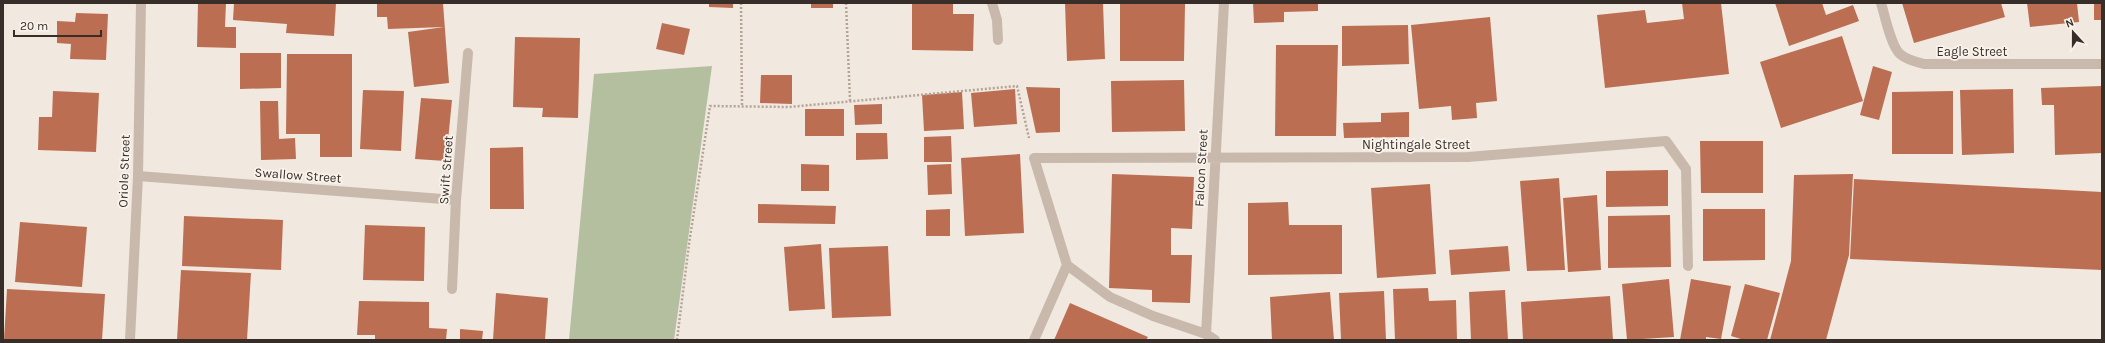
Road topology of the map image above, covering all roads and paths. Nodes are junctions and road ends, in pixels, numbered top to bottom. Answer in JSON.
{"nodes":[{"id":1,"x":141,"y":3,"type":"edge"},
{"id":2,"x":741,"y":3,"type":"edge"},
{"id":3,"x":846,"y":3,"type":"edge"},
{"id":4,"x":992,"y":3,"type":"edge"},
{"id":5,"x":1224,"y":3,"type":"edge"},
{"id":6,"x":1881,"y":3,"type":"edge"},
{"id":7,"x":998,"y":40,"type":"dead end"},
{"id":8,"x":468,"y":53,"type":"dead end"},
{"id":9,"x":2102,"y":64,"type":"edge"},
{"id":10,"x":850,"y":101,"type":"junction"},
{"id":11,"x":742,"y":106,"type":"junction"},
{"id":12,"x":1215,"y":157,"type":"junction"},
{"id":13,"x":1034,"y":158,"type":"junction"},
{"id":14,"x":138,"y":176,"type":"junction"},
{"id":15,"x":456,"y":200,"type":"junction"},
{"id":16,"x":1067,"y":265,"type":"junction"},
{"id":17,"x":1688,"y":266,"type":"dead end"},
{"id":18,"x":452,"y":288,"type":"dead end"},
{"id":19,"x":1206,"y":334,"type":"junction"},
{"id":20,"x":130,"y":340,"type":"edge"},
{"id":21,"x":677,"y":340,"type":"edge"},
{"id":22,"x":1034,"y":340,"type":"edge"},
{"id":23,"x":1215,"y":340,"type":"edge"}],
"edges":[{"from":1,"to":14,"type":"street","name":"Oriole Street"},
{"from":2,"to":11,"type":"path"},
{"from":3,"to":10,"type":"path"},
{"from":4,"to":7,"type":"street"},
{"from":5,"to":12,"type":"street","name":"Falcon Street"},
{"from":6,"to":9,"type":"street","name":"Eagle Street"},
{"from":8,"to":15,"type":"street","name":"Swift Street"},
{"from":10,"to":11,"type":"path"},
{"from":10,"to":13,"type":"path"},
{"from":11,"to":21,"type":"path"},
{"from":12,"to":13,"type":"street","name":"Nightingale Street"},
{"from":12,"to":17,"type":"street","name":"Nightingale Street"},
{"from":12,"to":19,"type":"street","name":"Falcon Street"},
{"from":13,"to":16,"type":"street"},
{"from":14,"to":15,"type":"street","name":"Swallow Street"},
{"from":14,"to":20,"type":"street","name":"Oriole Street"},
{"from":15,"to":18,"type":"street","name":"Swift Street"},
{"from":16,"to":19,"type":"street"},
{"from":16,"to":22,"type":"street"},
{"from":19,"to":23,"type":"street"}]}
